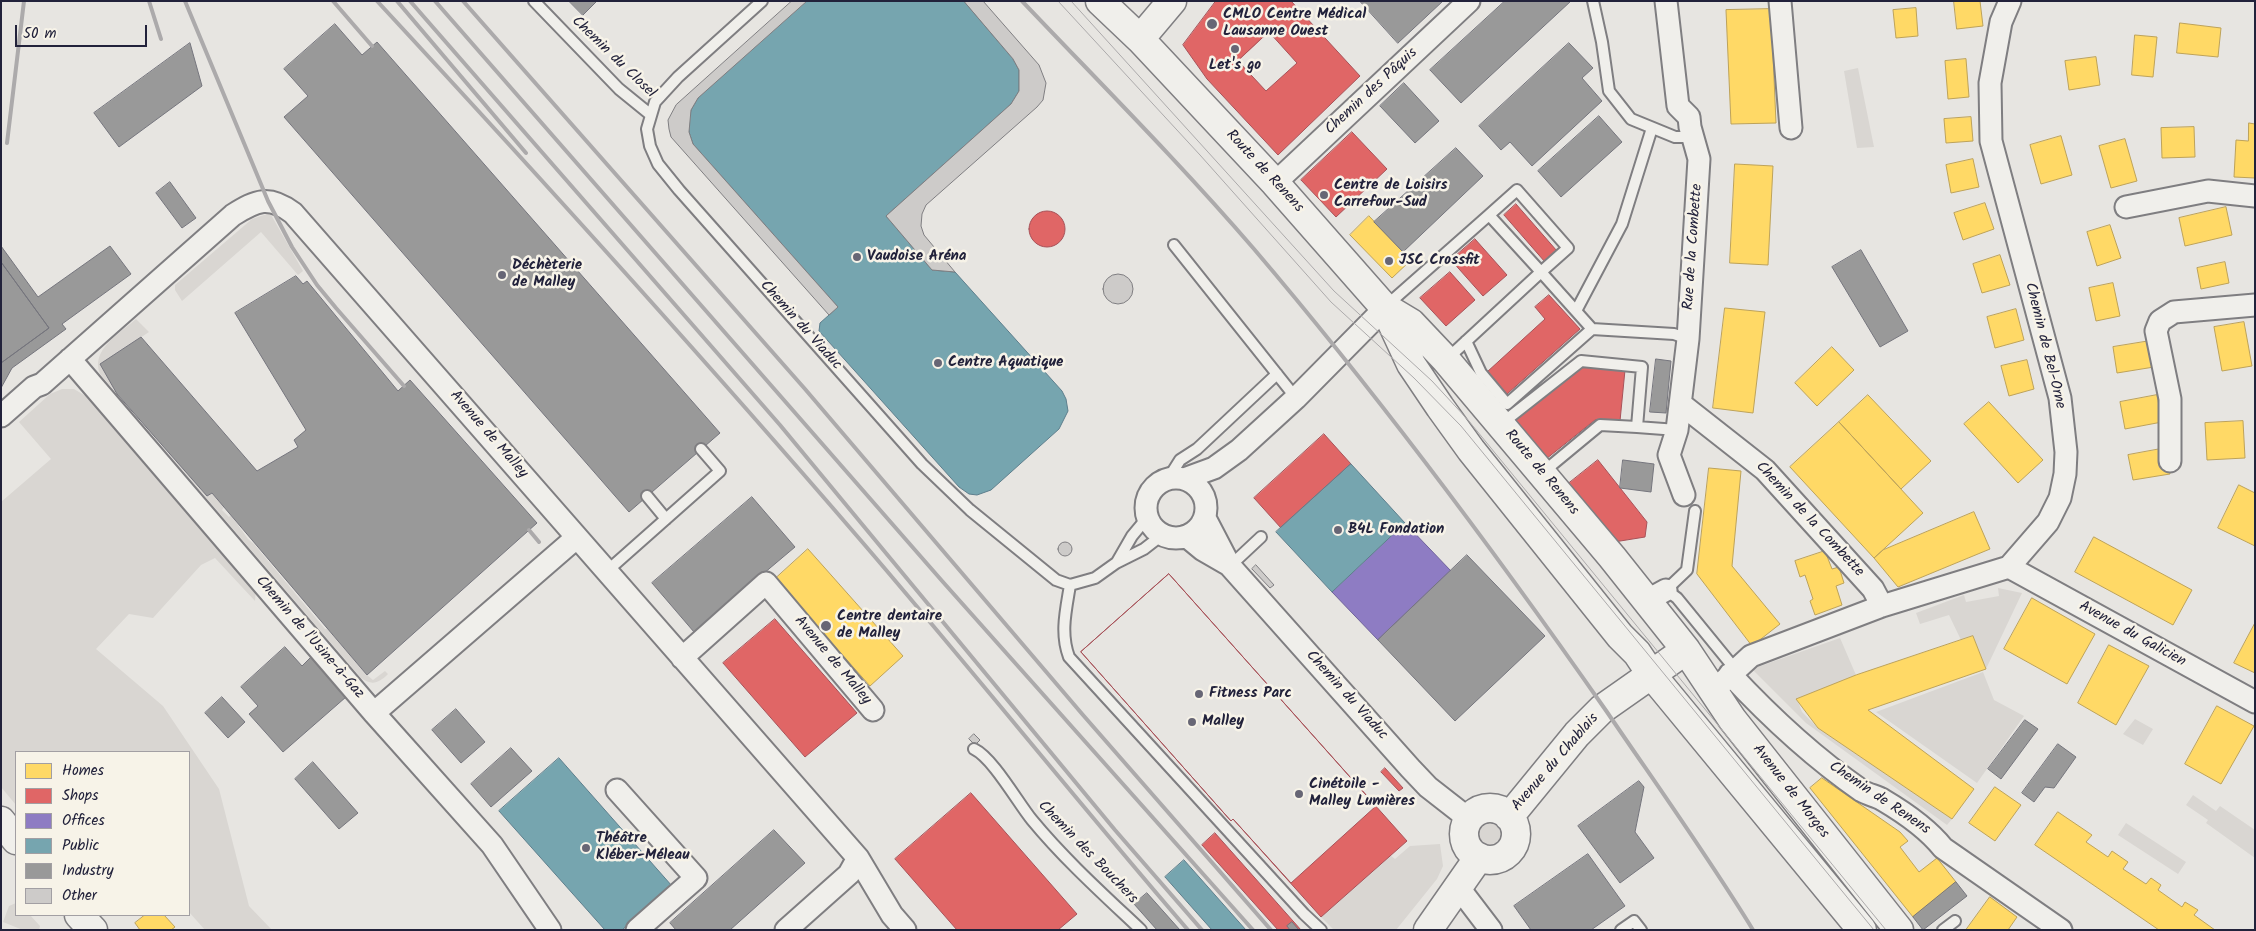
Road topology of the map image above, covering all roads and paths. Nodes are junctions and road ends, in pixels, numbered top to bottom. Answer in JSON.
{"nodes":[{"id":1,"x":534,"y":1,"type":"edge"},
{"id":2,"x":762,"y":1,"type":"edge"},
{"id":3,"x":1100,"y":1,"type":"edge"},
{"id":4,"x":1172,"y":1,"type":"edge"},
{"id":5,"x":1470,"y":1,"type":"edge"},
{"id":6,"x":1593,"y":1,"type":"edge"},
{"id":7,"x":1666,"y":1,"type":"edge"},
{"id":8,"x":1780,"y":1,"type":"edge"},
{"id":9,"x":2010,"y":1,"type":"edge"},
{"id":10,"x":1140,"y":39,"type":"junction"},
{"id":11,"x":651,"y":115,"type":"junction"},
{"id":12,"x":1652,"y":128,"type":"junction"},
{"id":13,"x":1791,"y":128,"type":"dead end"},
{"id":14,"x":1692,"y":137,"type":"junction"},
{"id":15,"x":1275,"y":183,"type":"junction"},
{"id":16,"x":2255,"y":196,"type":"edge"},
{"id":17,"x":2126,"y":207,"type":"dead end"},
{"id":18,"x":1489,"y":215,"type":"junction"},
{"id":19,"x":1174,"y":245,"type":"dead end"},
{"id":20,"x":1541,"y":272,"type":"junction"},
{"id":21,"x":2255,"y":306,"type":"edge"},
{"id":22,"x":1385,"y":308,"type":"junction"},
{"id":23,"x":1576,"y":311,"type":"junction"},
{"id":24,"x":1592,"y":329,"type":"junction"},
{"id":25,"x":1688,"y":339,"type":"junction"},
{"id":26,"x":1466,"y":341,"type":"junction"},
{"id":27,"x":70,"y":360,"type":"junction"},
{"id":28,"x":1446,"y":360,"type":"junction"},
{"id":29,"x":1276,"y":374,"type":"junction"},
{"id":30,"x":1296,"y":398,"type":"junction"},
{"id":31,"x":1681,"y":404,"type":"junction"},
{"id":32,"x":1,"y":416,"type":"edge"},
{"id":33,"x":1500,"y":424,"type":"junction"},
{"id":34,"x":1637,"y":427,"type":"junction"},
{"id":35,"x":1677,"y":430,"type":"junction"},
{"id":36,"x":701,"y":450,"type":"dead end"},
{"id":37,"x":2170,"y":461,"type":"dead end"},
{"id":38,"x":1214,"y":468,"type":"junction"},
{"id":39,"x":1542,"y":474,"type":"junction"},
{"id":40,"x":1176,"y":479,"type":"junction"},
{"id":41,"x":647,"y":496,"type":"dead end"},
{"id":42,"x":1689,"y":503,"type":"joint"},
{"id":43,"x":1205,"y":508,"type":"junction"},
{"id":44,"x":1148,"y":518,"type":"junction"},
{"id":45,"x":666,"y":519,"type":"junction"},
{"id":46,"x":1162,"y":534,"type":"junction"},
{"id":47,"x":1186,"y":536,"type":"junction"},
{"id":48,"x":1261,"y":537,"type":"dead end"},
{"id":49,"x":576,"y":538,"type":"junction"},
{"id":50,"x":1116,"y":563,"type":"junction"},
{"id":51,"x":1230,"y":566,"type":"junction"},
{"id":52,"x":2009,"y":567,"type":"junction"},
{"id":53,"x":606,"y":572,"type":"junction"},
{"id":54,"x":1070,"y":585,"type":"junction"},
{"id":55,"x":1656,"y":596,"type":"junction"},
{"id":56,"x":1882,"y":606,"type":"junction"},
{"id":57,"x":1686,"y":650,"type":"junction"},
{"id":58,"x":682,"y":658,"type":"junction"},
{"id":59,"x":1651,"y":674,"type":"junction"},
{"id":60,"x":1726,"y":678,"type":"junction"},
{"id":61,"x":2255,"y":702,"type":"edge"},
{"id":62,"x":873,"y":710,"type":"dead end"},
{"id":63,"x":374,"y":713,"type":"junction"},
{"id":64,"x":974,"y":749,"type":"dead end"},
{"id":65,"x":617,"y":790,"type":"dead end"},
{"id":66,"x":1509,"y":817,"type":"junction"},
{"id":67,"x":1469,"y":819,"type":"junction"},
{"id":68,"x":1,"y":821,"type":"edge"},
{"id":69,"x":15,"y":839,"type":"edge"},
{"id":70,"x":858,"y":858,"type":"junction"},
{"id":71,"x":1479,"y":858,"type":"junction"},
{"id":72,"x":1459,"y":888,"type":"junction"},
{"id":73,"x":81,"y":916,"type":"edge"},
{"id":74,"x":1955,"y":920,"type":"dead end"},
{"id":75,"x":93,"y":930,"type":"edge"},
{"id":76,"x":550,"y":930,"type":"edge"},
{"id":77,"x":637,"y":930,"type":"edge"},
{"id":78,"x":786,"y":930,"type":"edge"},
{"id":79,"x":905,"y":930,"type":"edge"},
{"id":80,"x":1141,"y":930,"type":"edge"},
{"id":81,"x":1321,"y":930,"type":"edge"},
{"id":82,"x":1428,"y":930,"type":"edge"},
{"id":83,"x":1491,"y":930,"type":"edge"},
{"id":84,"x":1621,"y":930,"type":"edge"},
{"id":85,"x":1641,"y":930,"type":"edge"},
{"id":86,"x":1862,"y":930,"type":"edge"},
{"id":87,"x":1899,"y":930,"type":"edge"},
{"id":88,"x":1943,"y":930,"type":"edge"},
{"id":89,"x":2061,"y":930,"type":"edge"}],
"edges":[{"from":1,"to":11,"type":"lane","name":"Chemin du Closel"},
{"from":2,"to":11,"type":"lane","name":"Chemin du Viaduc"},
{"from":3,"to":10,"type":"main road","name":"Route de Renens"},
{"from":4,"to":10,"type":"main road"},
{"from":5,"to":15,"type":"street","name":"Chemin des Pâquis"},
{"from":6,"to":12,"type":"lane"},
{"from":7,"to":14,"type":"street","name":"Rue de la Combette"},
{"from":8,"to":13,"type":"street"},
{"from":9,"to":52,"type":"street","name":"Chemin de Bel-Orne"},
{"from":10,"to":15,"type":"main road","name":"Route de Renens"},
{"from":11,"to":54,"type":"lane","name":"Chemin du Viaduc"},
{"from":12,"to":14,"type":"lane"},
{"from":12,"to":23,"type":"lane"},
{"from":14,"to":25,"type":"street","name":"Rue de la Combette"},
{"from":15,"to":22,"type":"main road","name":"Route de Renens"},
{"from":16,"to":17,"type":"street"},
{"from":18,"to":20,"type":"lane"},
{"from":18,"to":20,"type":"lane"},
{"from":18,"to":22,"type":"lane"},
{"from":19,"to":29,"type":"lane"},
{"from":20,"to":23,"type":"lane"},
{"from":20,"to":26,"type":"lane"},
{"from":21,"to":37,"type":"street"},
{"from":22,"to":28,"type":"main road","name":"Route de Renens"},
{"from":22,"to":30,"type":"street"},
{"from":22,"to":59,"type":"main road","name":"Route de Renens"},
{"from":23,"to":24,"type":"lane"},
{"from":24,"to":25,"type":"lane"},
{"from":24,"to":26,"type":"lane"},
{"from":25,"to":31,"type":"street","name":"Rue de la Combette"},
{"from":26,"to":28,"type":"lane"},
{"from":27,"to":32,"type":"street"},
{"from":27,"to":49,"type":"street","name":"Avenue de Malley"},
{"from":27,"to":63,"type":"street","name":"Chemin de l'Usine-à-Gaz"},
{"from":28,"to":33,"type":"main road","name":"Route de Renens"},
{"from":29,"to":30,"type":"lane"},
{"from":29,"to":40,"type":"lane"},
{"from":30,"to":38,"type":"street"},
{"from":31,"to":35,"type":"street","name":"Rue de la Combette"},
{"from":31,"to":56,"type":"street","name":"Chemin de la Combette"},
{"from":33,"to":34,"type":"lane"},
{"from":33,"to":39,"type":"main road","name":"Route de Renens"},
{"from":34,"to":35,"type":"lane"},
{"from":34,"to":39,"type":"lane"},
{"from":35,"to":42,"type":"street","name":"Rue de la Combette"},
{"from":36,"to":45,"type":"lane"},
{"from":38,"to":40,"type":"street"},
{"from":38,"to":43,"type":"street"},
{"from":39,"to":55,"type":"main road","name":"Route de Renens"},
{"from":40,"to":43,"type":"street"},
{"from":40,"to":44,"type":"street"},
{"from":41,"to":45,"type":"lane"},
{"from":42,"to":55,"type":"lane"},
{"from":43,"to":47,"type":"street"},
{"from":43,"to":51,"type":"street","name":"Chemin du Viaduc"},
{"from":44,"to":46,"type":"street"},
{"from":44,"to":50,"type":"lane"},
{"from":45,"to":53,"type":"lane"},
{"from":46,"to":47,"type":"street"},
{"from":46,"to":50,"type":"lane"},
{"from":47,"to":51,"type":"street","name":"Chemin du Viaduc"},
{"from":48,"to":51,"type":"lane"},
{"from":49,"to":53,"type":"street","name":"Avenue de Malley"},
{"from":49,"to":63,"type":"street","name":"Chemin de l'Usine-à-Gaz"},
{"from":50,"to":54,"type":"lane"},
{"from":51,"to":67,"type":"street","name":"Chemin du Viaduc"},
{"from":52,"to":56,"type":"street"},
{"from":52,"to":61,"type":"street","name":"Avenue du Galicien"},
{"from":53,"to":58,"type":"street","name":"Avenue de Malley"},
{"from":54,"to":81,"type":"lane"},
{"from":55,"to":57,"type":"main road","name":"Route de Renens"},
{"from":55,"to":60,"type":"lane","name":"Chemin de Renens"},
{"from":56,"to":60,"type":"street"},
{"from":57,"to":59,"type":"main road","name":"Avenue du Chablais"},
{"from":57,"to":60,"type":"main road","name":"Avenue de Morges"},
{"from":58,"to":62,"type":"street","name":"Avenue de Malley"},
{"from":58,"to":70,"type":"street","name":"Avenue de Malley"},
{"from":59,"to":66,"type":"main road","name":"Avenue du Chablais"},
{"from":59,"to":86,"type":"main road","name":"Avenue de Morges"},
{"from":60,"to":87,"type":"main road","name":"Avenue de Morges"},
{"from":60,"to":89,"type":"street","name":"Chemin de Renens"},
{"from":63,"to":76,"type":"street"},
{"from":64,"to":80,"type":"lane","name":"Chemin des Bouchers"},
{"from":65,"to":77,"type":"street"},
{"from":66,"to":67,"type":"main road"},
{"from":66,"to":71,"type":"main road"},
{"from":67,"to":71,"type":"main road"},
{"from":68,"to":69,"type":"main road"},
{"from":70,"to":78,"type":"street"},
{"from":70,"to":79,"type":"street","name":"Avenue de Malley"},
{"from":71,"to":72,"type":"main road"},
{"from":72,"to":82,"type":"main road"},
{"from":72,"to":83,"type":"street"},
{"from":73,"to":75,"type":"main road"},
{"from":74,"to":88,"type":"lane"},
{"from":84,"to":85,"type":"lane"}]}
